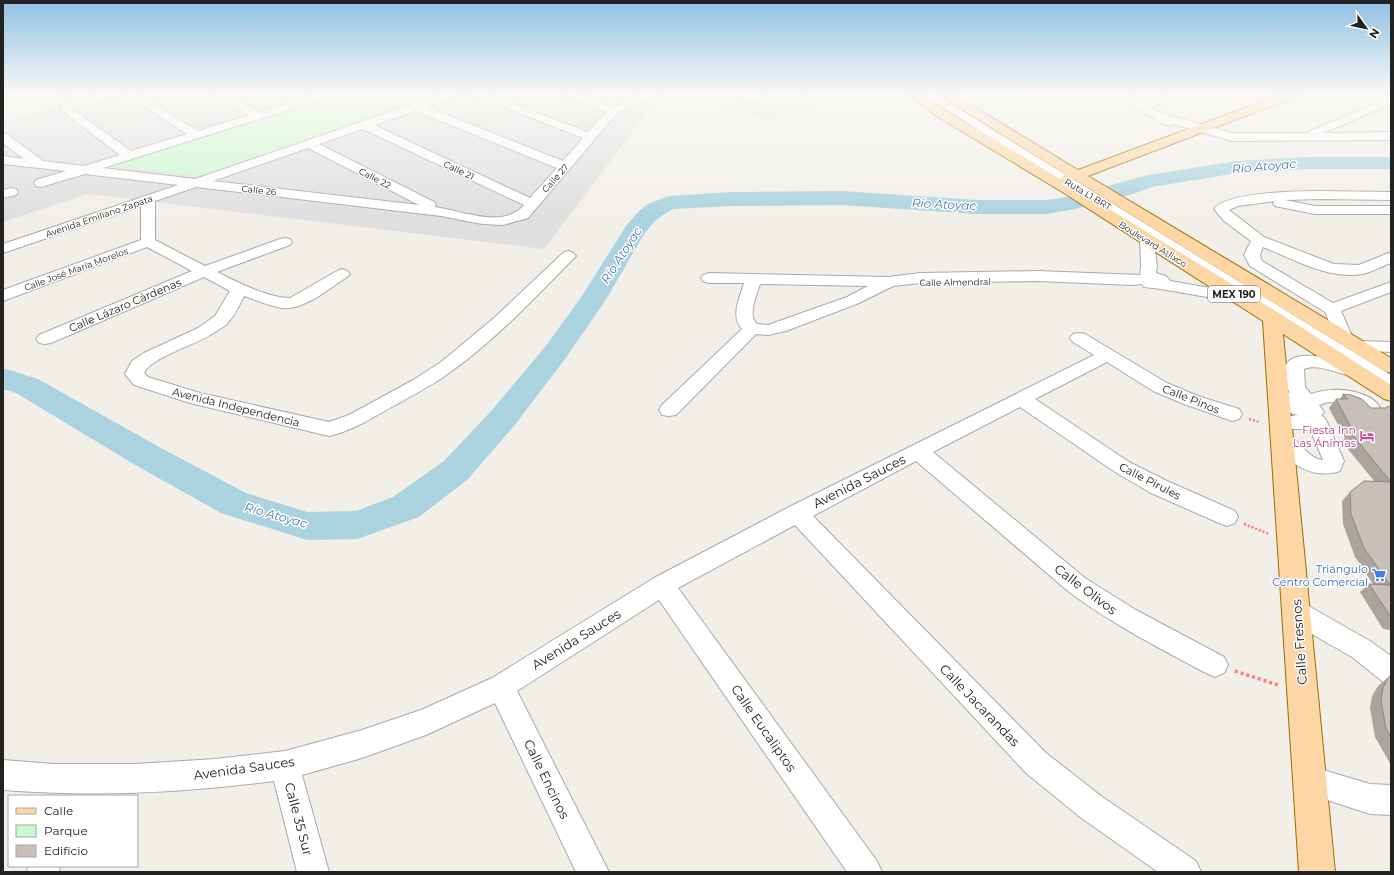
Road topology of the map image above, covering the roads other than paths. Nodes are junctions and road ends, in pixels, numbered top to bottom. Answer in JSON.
{"nodes":[{"id":1,"x":101,"y":135,"type":"edge"},
{"id":2,"x":197,"y":135,"type":"edge"},
{"id":3,"x":336,"y":135,"type":"edge"},
{"id":4,"x":385,"y":135,"type":"edge"},
{"id":5,"x":486,"y":135,"type":"edge"},
{"id":6,"x":584,"y":135,"type":"edge"},
{"id":7,"x":982,"y":135,"type":"edge"},
{"id":8,"x":994,"y":135,"type":"edge"},
{"id":9,"x":998,"y":135,"type":"edge"},
{"id":10,"x":1004,"y":135,"type":"edge"},
{"id":11,"x":1187,"y":135,"type":"edge"},
{"id":12,"x":1220,"y":135,"type":"edge"},
{"id":13,"x":1291,"y":135,"type":"joint"},
{"id":14,"x":1307,"y":136,"type":"joint"},
{"id":15,"x":1391,"y":136,"type":"edge"},
{"id":16,"x":3,"y":137,"type":"edge"},
{"id":17,"x":590,"y":137,"type":"joint"},
{"id":18,"x":309,"y":144,"type":"junction"},
{"id":19,"x":130,"y":156,"type":"junction"},
{"id":20,"x":3,"y":160,"type":"edge"},
{"id":21,"x":39,"y":164,"type":"junction"},
{"id":22,"x":243,"y":166,"type":"junction"},
{"id":23,"x":566,"y":167,"type":"junction"},
{"id":24,"x":82,"y":170,"type":"junction"},
{"id":25,"x":195,"y":183,"type":"junction"},
{"id":26,"x":1073,"y":183,"type":"junction"},
{"id":27,"x":41,"y":184,"type":"dead end"},
{"id":28,"x":295,"y":194,"type":"junction"},
{"id":29,"x":1391,"y":196,"type":"edge"},
{"id":30,"x":1264,"y":198,"type":"junction"},
{"id":31,"x":148,"y":199,"type":"junction"},
{"id":32,"x":532,"y":204,"type":"junction"},
{"id":33,"x":1391,"y":210,"type":"edge"},
{"id":34,"x":441,"y":212,"type":"junction"},
{"id":35,"x":1125,"y":215,"type":"junction"},
{"id":36,"x":514,"y":220,"type":"joint"},
{"id":37,"x":1147,"y":240,"type":"junction"},
{"id":38,"x":1259,"y":240,"type":"junction"},
{"id":39,"x":148,"y":242,"type":"junction"},
{"id":40,"x":285,"y":242,"type":"dead end"},
{"id":41,"x":3,"y":249,"type":"edge"},
{"id":42,"x":568,"y":256,"type":"dead end"},
{"id":43,"x":1391,"y":257,"type":"edge"},
{"id":44,"x":205,"y":272,"type":"junction"},
{"id":45,"x":342,"y":274,"type":"dead end"},
{"id":46,"x":709,"y":278,"type":"dead end"},
{"id":47,"x":753,"y":279,"type":"junction"},
{"id":48,"x":1154,"y":281,"type":"junction"},
{"id":49,"x":1317,"y":281,"type":"junction"},
{"id":50,"x":888,"y":282,"type":"junction"},
{"id":51,"x":239,"y":289,"type":"junction"},
{"id":52,"x":1387,"y":290,"type":"edge"},
{"id":53,"x":1204,"y":293,"type":"junction"},
{"id":54,"x":3,"y":296,"type":"edge"},
{"id":55,"x":1241,"y":298,"type":"junction"},
{"id":56,"x":1332,"y":309,"type":"junction"},
{"id":57,"x":1277,"y":320,"type":"junction"},
{"id":58,"x":752,"y":329,"type":"junction"},
{"id":59,"x":1343,"y":336,"type":"junction"},
{"id":60,"x":1079,"y":338,"type":"dead end"},
{"id":61,"x":45,"y":339,"type":"dead end"},
{"id":62,"x":1359,"y":346,"type":"junction"},
{"id":63,"x":1391,"y":347,"type":"edge"},
{"id":64,"x":1107,"y":355,"type":"junction"},
{"id":65,"x":1391,"y":367,"type":"edge"},
{"id":66,"x":1358,"y":373,"type":"junction"},
{"id":67,"x":1391,"y":377,"type":"edge"},
{"id":68,"x":1391,"y":383,"type":"edge"},
{"id":69,"x":1279,"y":394,"type":"junction"},
{"id":70,"x":1391,"y":394,"type":"edge"},
{"id":71,"x":1021,"y":399,"type":"junction"},
{"id":72,"x":1367,"y":405,"type":"junction"},
{"id":73,"x":1391,"y":408,"type":"edge"},
{"id":74,"x":669,"y":410,"type":"dead end"},
{"id":75,"x":1232,"y":414,"type":"road end"},
{"id":76,"x":1319,"y":415,"type":"junction"},
{"id":77,"x":1282,"y":430,"type":"junction"},
{"id":78,"x":918,"y":451,"type":"junction"},
{"id":79,"x":797,"y":513,"type":"junction"},
{"id":80,"x":1227,"y":517,"type":"road end"},
{"id":81,"x":662,"y":585,"type":"junction"},
{"id":82,"x":1296,"y":612,"type":"junction"},
{"id":83,"x":1215,"y":665,"type":"road end"},
{"id":84,"x":1391,"y":672,"type":"edge"},
{"id":85,"x":501,"y":687,"type":"junction"},
{"id":86,"x":285,"y":765,"type":"junction"},
{"id":87,"x":3,"y":775,"type":"edge"},
{"id":88,"x":1310,"y":781,"type":"junction"},
{"id":89,"x":53,"y":787,"type":"edge"},
{"id":90,"x":1391,"y":800,"type":"edge"},
{"id":91,"x":313,"y":872,"type":"edge"},
{"id":92,"x":593,"y":872,"type":"edge"},
{"id":93,"x":866,"y":872,"type":"edge"},
{"id":94,"x":1185,"y":872,"type":"edge"},
{"id":95,"x":1317,"y":872,"type":"edge"}],
"edges":[{"from":1,"to":19,"type":"street"},
{"from":2,"to":19,"type":"street"},
{"from":3,"to":18,"type":"street","name":"Avenida Emiliano Zapata"},
{"from":4,"to":32,"type":"street","name":"Calle 21"},
{"from":5,"to":23,"type":"street"},
{"from":6,"to":17,"type":"street"},
{"from":7,"to":26,"type":"main road","name":"Boulevard Atlixco","number":"MEX 190"},
{"from":8,"to":26,"type":"street","name":"Ruta L1 BRT"},
{"from":9,"to":26,"type":"street","name":"Ruta L1 BRT"},
{"from":10,"to":26,"type":"main road","name":"Boulevard Atlixco","number":"MEX 190"},
{"from":11,"to":26,"type":"main road"},
{"from":12,"to":13,"type":"street"},
{"from":13,"to":14,"type":"street"},
{"from":14,"to":15,"type":"street"},
{"from":16,"to":21,"type":"street"},
{"from":17,"to":23,"type":"street","name":"Calle 27"},
{"from":18,"to":22,"type":"street","name":"Avenida Emiliano Zapata"},
{"from":18,"to":34,"type":"street","name":"Calle 22"},
{"from":19,"to":24,"type":"street"},
{"from":20,"to":21,"type":"street","name":"Calle 26"},
{"from":21,"to":24,"type":"street","name":"Calle 26"},
{"from":22,"to":25,"type":"street","name":"Avenida Emiliano Zapata"},
{"from":22,"to":28,"type":"street"},
{"from":23,"to":32,"type":"street","name":"Calle 27"},
{"from":24,"to":25,"type":"street","name":"Calle 26"},
{"from":24,"to":27,"type":"street"},
{"from":25,"to":28,"type":"street","name":"Calle 26"},
{"from":25,"to":31,"type":"street","name":"Avenida Emiliano Zapata"},
{"from":26,"to":35,"type":"main road","name":"Boulevard Atlixco","number":"MEX 190"},
{"from":26,"to":35,"type":"main road","name":"Boulevard Atlixco","number":"MEX 190"},
{"from":28,"to":34,"type":"street","name":"Calle 26"},
{"from":29,"to":30,"type":"street"},
{"from":30,"to":33,"type":"street"},
{"from":30,"to":38,"type":"street"},
{"from":31,"to":39,"type":"street"},
{"from":31,"to":41,"type":"street","name":"Avenida Emiliano Zapata"},
{"from":32,"to":36,"type":"street","name":"Calle 27"},
{"from":34,"to":36,"type":"street","name":"Calle 26"},
{"from":35,"to":37,"type":"main road","name":"Boulevard Atlixco","number":"MEX 190"},
{"from":35,"to":57,"type":"main road","name":"Boulevard Atlixco","number":"MEX 190"},
{"from":35,"to":67,"type":"street"},
{"from":35,"to":68,"type":"street","name":"Ruta L1 BRT"},
{"from":37,"to":48,"type":"street"},
{"from":37,"to":55,"type":"main road","name":"Boulevard Atlixco","number":"MEX 190"},
{"from":38,"to":49,"type":"street"},
{"from":38,"to":49,"type":"street"},
{"from":39,"to":44,"type":"street"},
{"from":39,"to":54,"type":"street","name":"Calle José María Morelos"},
{"from":40,"to":44,"type":"street","name":"Calle Lázaro Cárdenas"},
{"from":42,"to":51,"type":"street","name":"Avenida Independencia"},
{"from":43,"to":49,"type":"street"},
{"from":44,"to":51,"type":"street"},
{"from":44,"to":61,"type":"street","name":"Calle Lázaro Cárdenas"},
{"from":45,"to":51,"type":"street"},
{"from":46,"to":47,"type":"street","name":"Calle Almendral"},
{"from":47,"to":50,"type":"street","name":"Calle Almendral"},
{"from":47,"to":58,"type":"street"},
{"from":48,"to":50,"type":"street","name":"Calle Almendral"},
{"from":48,"to":53,"type":"street","name":"Calle Almendral"},
{"from":49,"to":56,"type":"street"},
{"from":49,"to":57,"type":"street"},
{"from":50,"to":58,"type":"street"},
{"from":52,"to":56,"type":"street"},
{"from":53,"to":55,"type":"street","name":"Calle Almendral"},
{"from":53,"to":57,"type":"main road"},
{"from":55,"to":57,"type":"main road","name":"Boulevard Atlixco","number":"MEX 190"},
{"from":56,"to":59,"type":"street"},
{"from":57,"to":59,"type":"main road","name":"Boulevard Atlixco","number":"MEX 190"},
{"from":57,"to":66,"type":"main road","name":"Boulevard Atlixco","number":"MEX 190"},
{"from":57,"to":69,"type":"main road","name":"Calle Fresnos"},
{"from":58,"to":74,"type":"street"},
{"from":59,"to":62,"type":"main road","name":"Boulevard Atlixco","number":"MEX 190"},
{"from":60,"to":64,"type":"street","name":"Calle Pinos"},
{"from":62,"to":63,"type":"street"},
{"from":62,"to":65,"type":"main road","name":"Boulevard Atlixco","number":"MEX 190"},
{"from":64,"to":71,"type":"street","name":"Avenida Sauces"},
{"from":64,"to":75,"type":"street","name":"Calle Pinos"},
{"from":66,"to":70,"type":"main road","name":"Boulevard Atlixco","number":"MEX 190"},
{"from":66,"to":72,"type":"street"},
{"from":66,"to":76,"type":"street"},
{"from":69,"to":76,"type":"street"},
{"from":69,"to":77,"type":"main road","name":"Calle Fresnos"},
{"from":71,"to":78,"type":"street","name":"Avenida Sauces"},
{"from":71,"to":80,"type":"street","name":"Calle Pirules"},
{"from":72,"to":73,"type":"street"},
{"from":72,"to":76,"type":"street"},
{"from":76,"to":77,"type":"street"},
{"from":76,"to":77,"type":"street"},
{"from":77,"to":82,"type":"main road","name":"Calle Fresnos"},
{"from":78,"to":79,"type":"street","name":"Avenida Sauces"},
{"from":78,"to":83,"type":"street","name":"Calle Olivos"},
{"from":79,"to":81,"type":"street","name":"Avenida Sauces"},
{"from":79,"to":94,"type":"street","name":"Calle Jacarandas"},
{"from":81,"to":85,"type":"street","name":"Avenida Sauces"},
{"from":81,"to":93,"type":"street","name":"Calle Eucaliptos"},
{"from":82,"to":84,"type":"street"},
{"from":82,"to":88,"type":"main road","name":"Calle Fresnos"},
{"from":85,"to":86,"type":"street","name":"Avenida Sauces"},
{"from":85,"to":92,"type":"street","name":"Calle Encinos"},
{"from":86,"to":89,"type":"street","name":"Avenida Sauces"},
{"from":86,"to":91,"type":"street","name":"Calle 35 Sur"},
{"from":87,"to":89,"type":"street","name":"Avenida Sauces"},
{"from":88,"to":90,"type":"street"},
{"from":88,"to":95,"type":"main road","name":"Calle Fresnos"}]}
